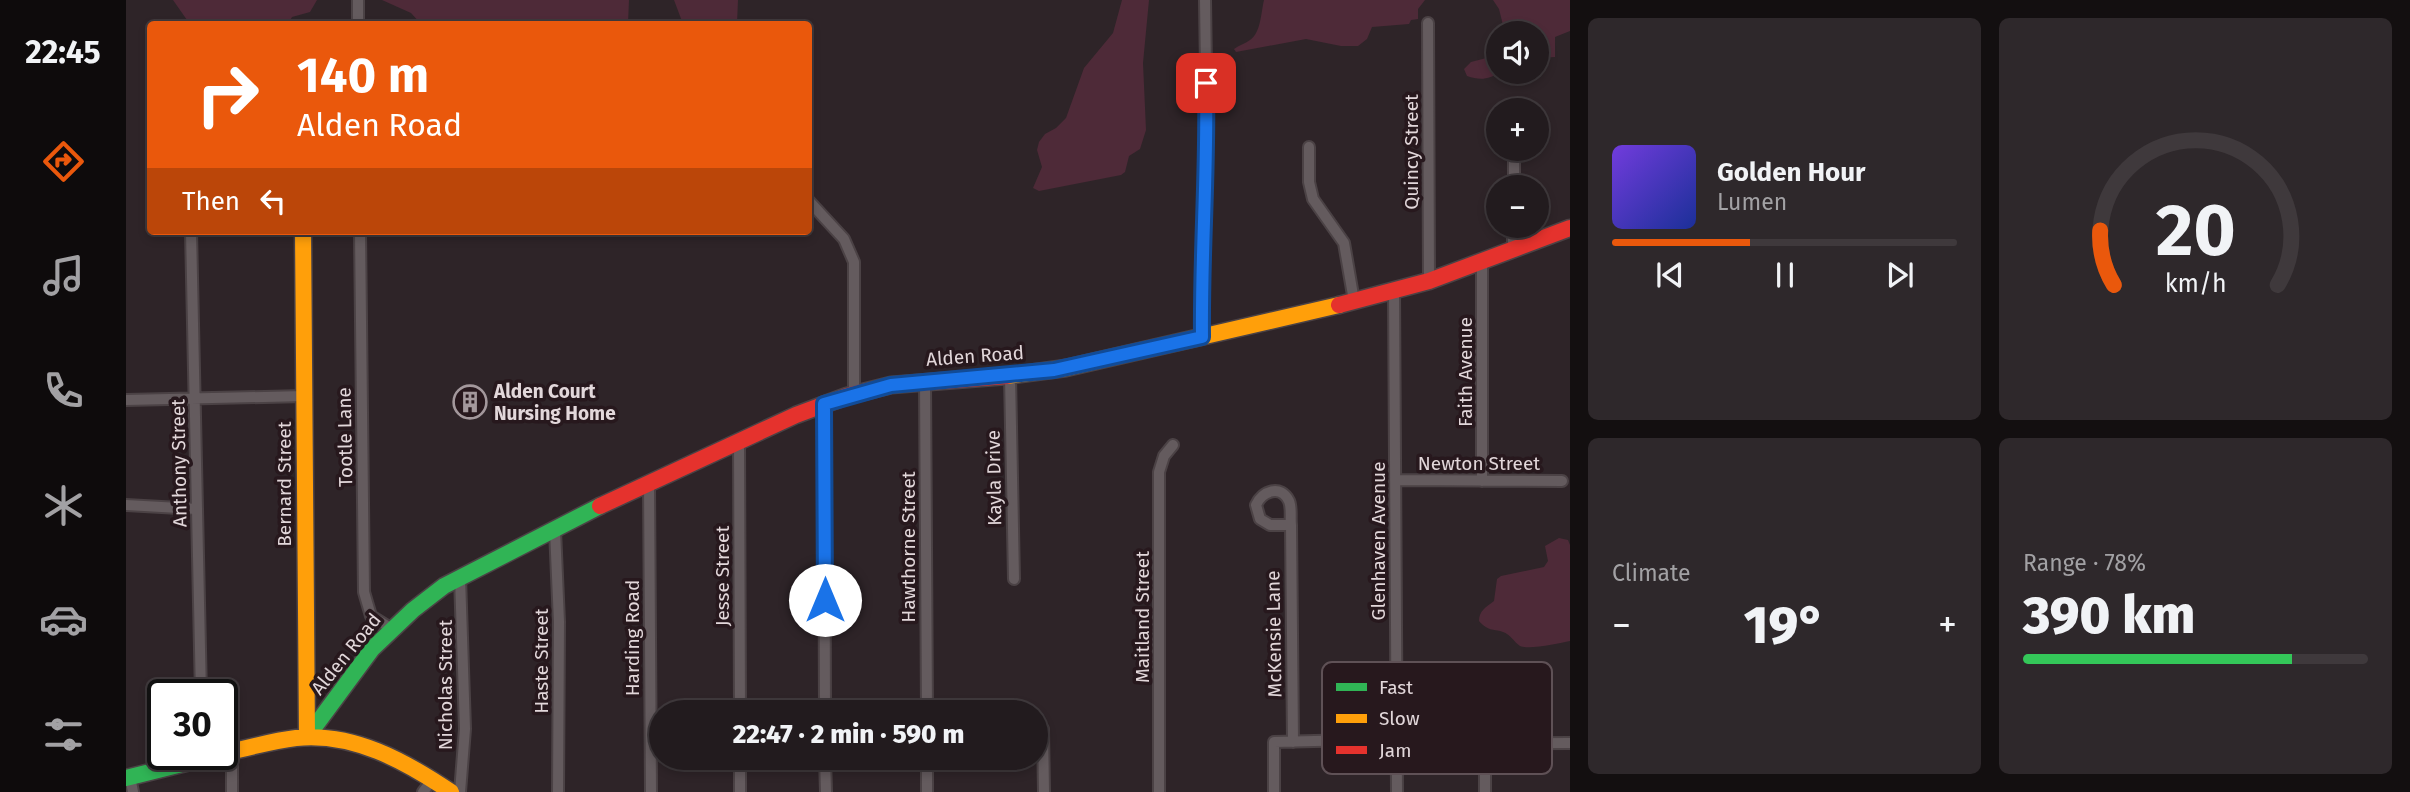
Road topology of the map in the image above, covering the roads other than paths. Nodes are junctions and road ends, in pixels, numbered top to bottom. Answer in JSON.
{"nodes":[{"id":1,"x":358,"y":0,"type":"edge"},
{"id":2,"x":1205,"y":0,"type":"edge"},
{"id":3,"x":358,"y":21,"type":"edge"},
{"id":4,"x":1428,"y":23,"type":"dead end"},
{"id":5,"x":1309,"y":147,"type":"dead end"},
{"id":6,"x":812,"y":204,"type":"edge"},
{"id":7,"x":1570,"y":228,"type":"edge"},
{"id":8,"x":191,"y":235,"type":"edge"},
{"id":9,"x":303,"y":235,"type":"edge"},
{"id":10,"x":360,"y":235,"type":"edge"},
{"id":11,"x":1513,"y":238,"type":"edge"},
{"id":12,"x":1513,"y":250,"type":"junction"},
{"id":13,"x":1482,"y":262,"type":"junction"},
{"id":14,"x":1429,"y":281,"type":"junction"},
{"id":15,"x":1394,"y":291,"type":"junction"},
{"id":16,"x":1354,"y":301,"type":"junction"},
{"id":17,"x":1202,"y":337,"type":"junction"},
{"id":18,"x":1010,"y":376,"type":"junction"},
{"id":19,"x":925,"y":381,"type":"junction"},
{"id":20,"x":854,"y":394,"type":"junction"},
{"id":21,"x":304,"y":396,"type":"junction"},
{"id":22,"x":126,"y":400,"type":"edge"},
{"id":23,"x":196,"y":400,"type":"junction"},
{"id":24,"x":824,"y":404,"type":"junction"},
{"id":25,"x":739,"y":440,"type":"junction"},
{"id":26,"x":1173,"y":445,"type":"dead end"},
{"id":27,"x":1395,"y":480,"type":"junction"},
{"id":28,"x":1482,"y":481,"type":"junction"},
{"id":29,"x":1562,"y":481,"type":"dead end"},
{"id":30,"x":649,"y":483,"type":"junction"},
{"id":31,"x":126,"y":505,"type":"edge"},
{"id":32,"x":197,"y":509,"type":"junction"},
{"id":33,"x":1291,"y":526,"type":"dead end"},
{"id":34,"x":555,"y":530,"type":"junction"},
{"id":35,"x":460,"y":577,"type":"junction"},
{"id":36,"x":1014,"y":579,"type":"dead end"},
{"id":37,"x":392,"y":629,"type":"junction"},
{"id":38,"x":1396,"y":662,"type":"edge"},
{"id":39,"x":201,"y":679,"type":"edge"},
{"id":40,"x":740,"y":700,"type":"edge"},
{"id":41,"x":825,"y":700,"type":"edge"},
{"id":42,"x":927,"y":700,"type":"edge"},
{"id":43,"x":307,"y":737,"type":"junction"},
{"id":44,"x":1293,"y":742,"type":"junction"},
{"id":45,"x":1322,"y":742,"type":"edge"},
{"id":46,"x":1552,"y":743,"type":"edge"},
{"id":47,"x":1570,"y":743,"type":"edge"},
{"id":48,"x":238,"y":750,"type":"edge"},
{"id":49,"x":165,"y":770,"type":"edge"},
{"id":50,"x":228,"y":770,"type":"edge"},
{"id":51,"x":740,"y":770,"type":"edge"},
{"id":52,"x":825,"y":770,"type":"edge"},
{"id":53,"x":927,"y":770,"type":"edge"},
{"id":54,"x":1044,"y":770,"type":"edge"},
{"id":55,"x":1397,"y":774,"type":"edge"},
{"id":56,"x":1485,"y":774,"type":"edge"},
{"id":57,"x":130,"y":782,"type":"edge"},
{"id":58,"x":428,"y":786,"type":"edge"},
{"id":59,"x":232,"y":792,"type":"edge"},
{"id":60,"x":451,"y":792,"type":"edge"},
{"id":61,"x":460,"y":792,"type":"edge"},
{"id":62,"x":558,"y":792,"type":"edge"},
{"id":63,"x":651,"y":792,"type":"edge"},
{"id":64,"x":740,"y":792,"type":"edge"},
{"id":65,"x":826,"y":792,"type":"edge"},
{"id":66,"x":927,"y":792,"type":"edge"},
{"id":67,"x":1044,"y":792,"type":"edge"},
{"id":68,"x":1159,"y":792,"type":"edge"},
{"id":69,"x":1274,"y":792,"type":"edge"},
{"id":70,"x":1397,"y":792,"type":"edge"},
{"id":71,"x":1485,"y":792,"type":"edge"}],
"edges":[{"from":1,"to":3,"type":"street"},
{"from":2,"to":17,"type":"street"},
{"from":4,"to":14,"type":"street","name":"Quincy Street"},
{"from":5,"to":16,"type":"street"},
{"from":6,"to":20,"type":"street"},
{"from":7,"to":12,"type":"main road","name":"Alden Road"},
{"from":8,"to":23,"type":"street","name":"Anthony Street"},
{"from":9,"to":21,"type":"main road","name":"Bernard Street"},
{"from":10,"to":37,"type":"street","name":"Tootle Lane"},
{"from":11,"to":12,"type":"street"},
{"from":12,"to":13,"type":"main road","name":"Alden Road"},
{"from":13,"to":14,"type":"main road","name":"Alden Road"},
{"from":13,"to":28,"type":"street","name":"Faith Avenue"},
{"from":14,"to":15,"type":"main road","name":"Alden Road"},
{"from":15,"to":16,"type":"main road","name":"Alden Road"},
{"from":15,"to":27,"type":"street","name":"Glenhaven Avenue"},
{"from":16,"to":17,"type":"main road","name":"Alden Road"},
{"from":17,"to":18,"type":"main road","name":"Alden Road"},
{"from":18,"to":19,"type":"main road","name":"Alden Road"},
{"from":18,"to":36,"type":"street","name":"Kayla Drive"},
{"from":19,"to":20,"type":"main road","name":"Alden Road"},
{"from":19,"to":42,"type":"street","name":"Hawthorne Street"},
{"from":20,"to":24,"type":"main road","name":"Alden Road"},
{"from":21,"to":23,"type":"street"},
{"from":21,"to":43,"type":"main road","name":"Bernard Street"},
{"from":22,"to":23,"type":"street"},
{"from":23,"to":32,"type":"street","name":"Anthony Street"},
{"from":24,"to":25,"type":"main road","name":"Alden Road"},
{"from":24,"to":41,"type":"street"},
{"from":25,"to":30,"type":"main road","name":"Alden Road"},
{"from":25,"to":40,"type":"street","name":"Jesse Street"},
{"from":26,"to":68,"type":"street","name":"Maitland Street"},
{"from":27,"to":28,"type":"street","name":"Newton Street"},
{"from":27,"to":38,"type":"street","name":"Glenhaven Avenue"},
{"from":28,"to":29,"type":"street","name":"Newton Street"},
{"from":30,"to":34,"type":"main road","name":"Alden Road"},
{"from":30,"to":63,"type":"street","name":"Harding Road"},
{"from":31,"to":32,"type":"street"},
{"from":32,"to":39,"type":"street","name":"Anthony Street"},
{"from":33,"to":44,"type":"street","name":"McKensie Lane"},
{"from":34,"to":35,"type":"main road","name":"Alden Road"},
{"from":34,"to":62,"type":"street","name":"Haste Street"},
{"from":35,"to":37,"type":"main road","name":"Alden Road"},
{"from":35,"to":61,"type":"street","name":"Nicholas Street"},
{"from":37,"to":43,"type":"main road","name":"Alden Road"},
{"from":43,"to":48,"type":"main road"},
{"from":43,"to":58,"type":"main road"},
{"from":44,"to":45,"type":"street"},
{"from":44,"to":69,"type":"street"},
{"from":46,"to":47,"type":"street"},
{"from":49,"to":57,"type":"main road"},
{"from":50,"to":59,"type":"street"},
{"from":51,"to":64,"type":"street"},
{"from":52,"to":65,"type":"street"},
{"from":53,"to":66,"type":"street"},
{"from":54,"to":67,"type":"street"},
{"from":55,"to":70,"type":"street","name":"Glenhaven Avenue"},
{"from":56,"to":71,"type":"street"},
{"from":58,"to":60,"type":"main road"}]}
